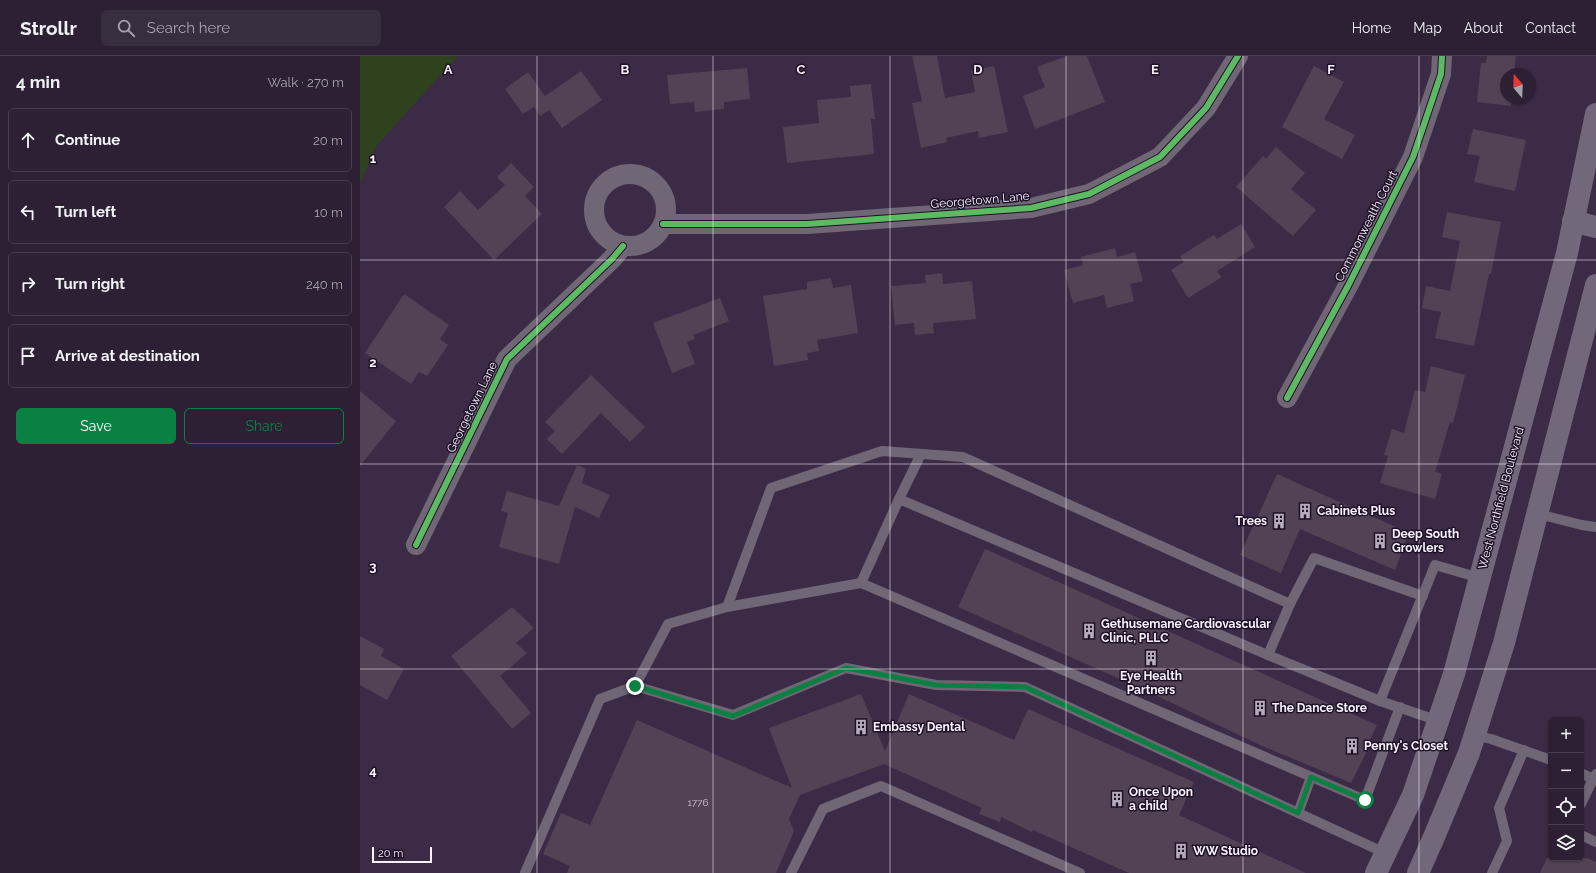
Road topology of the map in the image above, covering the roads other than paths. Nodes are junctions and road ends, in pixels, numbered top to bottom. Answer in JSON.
{"nodes":[{"id":1,"x":1238,"y":56,"type":"edge"},
{"id":2,"x":1442,"y":56,"type":"edge"},
{"id":3,"x":1596,"y":114,"type":"edge"},
{"id":4,"x":1573,"y":221,"type":"junction"},
{"id":5,"x":663,"y":224,"type":"junction"},
{"id":6,"x":1596,"y":227,"type":"edge"},
{"id":7,"x":623,"y":246,"type":"junction"},
{"id":8,"x":1596,"y":285,"type":"edge"},
{"id":9,"x":1288,"y":398,"type":"dead end"},
{"id":10,"x":921,"y":454,"type":"junction"},
{"id":11,"x":899,"y":499,"type":"junction"},
{"id":12,"x":1538,"y":514,"type":"junction"},
{"id":13,"x":1596,"y":527,"type":"edge"},
{"id":14,"x":416,"y":545,"type":"dead end"},
{"id":15,"x":1480,"y":578,"type":"junction"},
{"id":16,"x":861,"y":583,"type":"junction"},
{"id":17,"x":1423,"y":596,"type":"junction"},
{"id":18,"x":1290,"y":604,"type":"junction"},
{"id":19,"x":727,"y":606,"type":"junction"},
{"id":20,"x":1268,"y":656,"type":"junction"},
{"id":21,"x":635,"y":686,"type":"junction"},
{"id":22,"x":1380,"y":700,"type":"junction"},
{"id":23,"x":1400,"y":707,"type":"junction"},
{"id":24,"x":1439,"y":721,"type":"junction"},
{"id":25,"x":1474,"y":735,"type":"junction"},
{"id":26,"x":1524,"y":750,"type":"junction"},
{"id":27,"x":1548,"y":759,"type":"edge"},
{"id":28,"x":1584,"y":774,"type":"edge"},
{"id":29,"x":1311,"y":777,"type":"junction"},
{"id":30,"x":1595,"y":778,"type":"edge"},
{"id":31,"x":1584,"y":798,"type":"edge"},
{"id":32,"x":1298,"y":813,"type":"junction"},
{"id":33,"x":1584,"y":836,"type":"edge"},
{"id":34,"x":1596,"y":842,"type":"edge"},
{"id":35,"x":1385,"y":853,"type":"junction"},
{"id":36,"x":525,"y":873,"type":"edge"},
{"id":37,"x":791,"y":873,"type":"edge"},
{"id":38,"x":1080,"y":873,"type":"edge"},
{"id":39,"x":1376,"y":873,"type":"edge"},
{"id":40,"x":1418,"y":873,"type":"edge"},
{"id":41,"x":1492,"y":873,"type":"edge"}],
"edges":[{"from":1,"to":5,"type":"street","name":"Georgetown Lane"},
{"from":2,"to":9,"type":"street","name":"Commonwealth Court"},
{"from":3,"to":4,"type":"main road","name":"West Northfield Boulevard"},
{"from":4,"to":6,"type":"main road"},
{"from":4,"to":15,"type":"main road","name":"West Northfield Boulevard"},
{"from":5,"to":7,"type":"street"},
{"from":5,"to":7,"type":"street"},
{"from":7,"to":14,"type":"street","name":"Georgetown Lane"},
{"from":8,"to":12,"type":"main road"},
{"from":10,"to":11,"type":"lane"},
{"from":10,"to":18,"type":"lane"},
{"from":10,"to":19,"type":"lane"},
{"from":11,"to":16,"type":"lane"},
{"from":11,"to":20,"type":"lane"},
{"from":12,"to":13,"type":"lane"},
{"from":12,"to":25,"type":"main road"},
{"from":15,"to":17,"type":"lane"},
{"from":15,"to":24,"type":"main road","name":"West Northfield Boulevard"},
{"from":16,"to":19,"type":"lane"},
{"from":16,"to":29,"type":"lane"},
{"from":17,"to":18,"type":"lane"},
{"from":17,"to":22,"type":"lane"},
{"from":18,"to":20,"type":"lane"},
{"from":19,"to":21,"type":"lane"},
{"from":20,"to":22,"type":"lane"},
{"from":21,"to":32,"type":"lane"},
{"from":21,"to":36,"type":"lane"},
{"from":22,"to":23,"type":"lane"},
{"from":23,"to":24,"type":"lane"},
{"from":23,"to":29,"type":"lane"},
{"from":24,"to":35,"type":"main road","name":"West Northfield Boulevard"},
{"from":25,"to":26,"type":"lane"},
{"from":25,"to":40,"type":"main road"},
{"from":26,"to":27,"type":"lane"},
{"from":26,"to":41,"type":"lane"},
{"from":28,"to":30,"type":"lane"},
{"from":29,"to":32,"type":"lane"},
{"from":30,"to":31,"type":"lane"},
{"from":32,"to":35,"type":"lane"},
{"from":33,"to":34,"type":"lane"},
{"from":35,"to":39,"type":"main road","name":"West Northfield Boulevard"},
{"from":37,"to":38,"type":"lane"}]}
